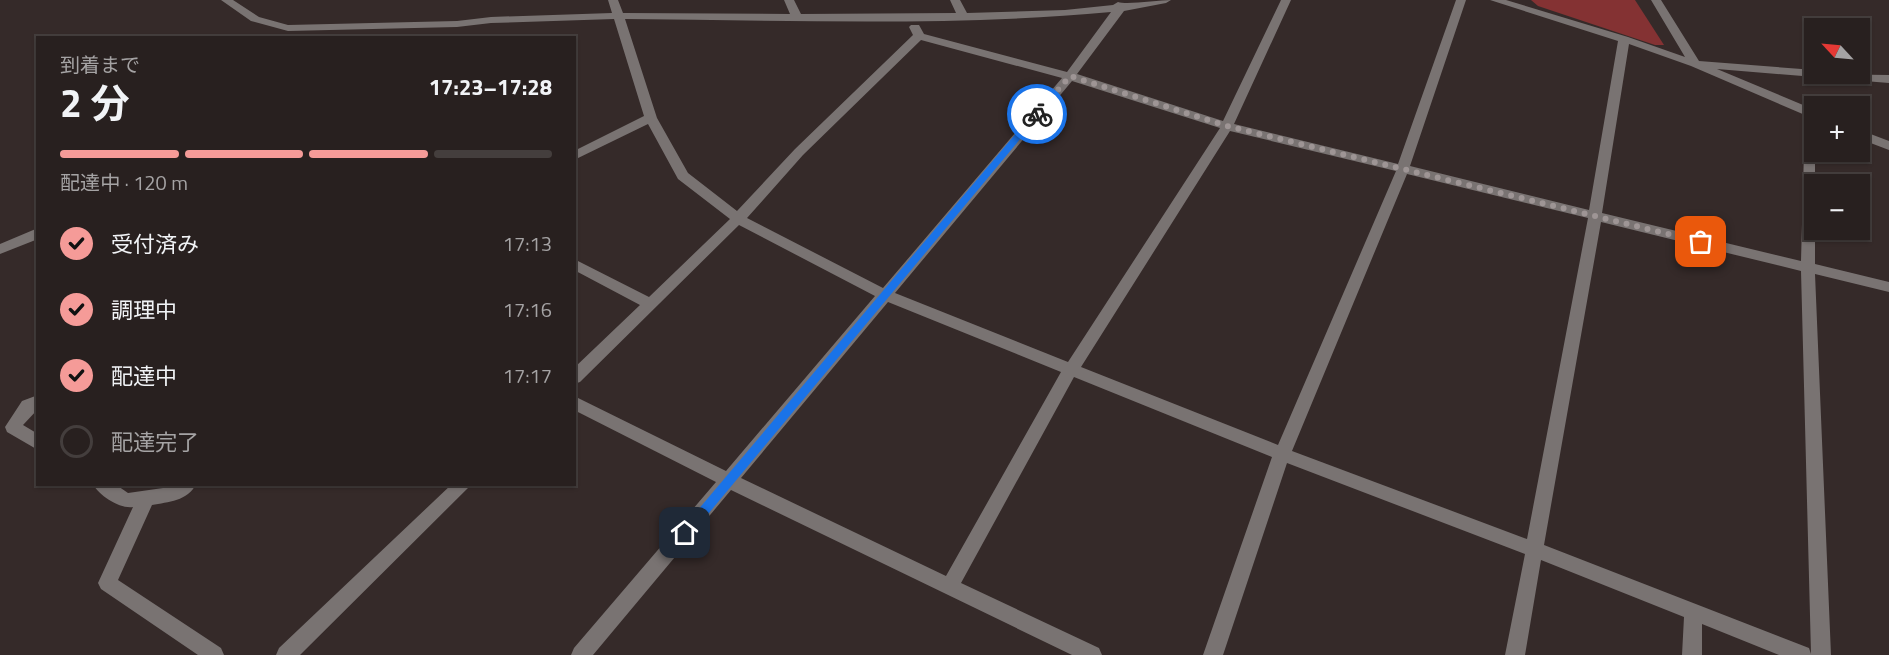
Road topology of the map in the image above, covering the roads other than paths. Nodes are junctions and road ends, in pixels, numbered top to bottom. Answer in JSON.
{"nodes":[{"id":1,"x":226,"y":0,"type":"edge"},
{"id":2,"x":789,"y":0,"type":"edge"},
{"id":3,"x":955,"y":0,"type":"edge"},
{"id":4,"x":1166,"y":0,"type":"edge"},
{"id":5,"x":1286,"y":0,"type":"edge"},
{"id":6,"x":1461,"y":0,"type":"edge"},
{"id":7,"x":1495,"y":0,"type":"edge"},
{"id":8,"x":1656,"y":0,"type":"edge"},
{"id":9,"x":1117,"y":4,"type":"edge"},
{"id":10,"x":615,"y":8,"type":"edge"},
{"id":11,"x":795,"y":16,"type":"junction"},
{"id":12,"x":963,"y":16,"type":"junction"},
{"id":13,"x":911,"y":18,"type":"junction"},
{"id":14,"x":457,"y":24,"type":"junction"},
{"id":15,"x":286,"y":33,"type":"edge"},
{"id":16,"x":458,"y":36,"type":"edge"},
{"id":17,"x":919,"y":36,"type":"junction"},
{"id":18,"x":1624,"y":39,"type":"junction"},
{"id":19,"x":1695,"y":64,"type":"junction"},
{"id":20,"x":1804,"y":72,"type":"edge"},
{"id":21,"x":1070,"y":76,"type":"junction"},
{"id":22,"x":1870,"y":77,"type":"edge"},
{"id":23,"x":1889,"y":79,"type":"edge"},
{"id":24,"x":1804,"y":110,"type":"edge"},
{"id":25,"x":651,"y":118,"type":"junction"},
{"id":26,"x":1227,"y":126,"type":"junction"},
{"id":27,"x":1870,"y":138,"type":"edge"},
{"id":28,"x":1889,"y":146,"type":"edge"},
{"id":29,"x":576,"y":155,"type":"edge"},
{"id":30,"x":1811,"y":162,"type":"edge"},
{"id":31,"x":1403,"y":169,"type":"junction"},
{"id":32,"x":1595,"y":217,"type":"junction"},
{"id":33,"x":738,"y":219,"type":"junction"},
{"id":34,"x":36,"y":234,"type":"edge"},
{"id":35,"x":0,"y":249,"type":"edge"},
{"id":36,"x":576,"y":265,"type":"edge"},
{"id":37,"x":1808,"y":268,"type":"junction"},
{"id":38,"x":1889,"y":287,"type":"edge"},
{"id":39,"x":885,"y":295,"type":"junction"},
{"id":40,"x":651,"y":304,"type":"junction"},
{"id":41,"x":1071,"y":369,"type":"junction"},
{"id":42,"x":576,"y":376,"type":"edge"},
{"id":43,"x":36,"y":403,"type":"edge"},
{"id":44,"x":576,"y":403,"type":"edge"},
{"id":45,"x":36,"y":442,"type":"edge"},
{"id":46,"x":1282,"y":454,"type":"junction"},
{"id":47,"x":730,"y":481,"type":"junction"},
{"id":48,"x":104,"y":486,"type":"edge"},
{"id":49,"x":186,"y":486,"type":"edge"},
{"id":50,"x":462,"y":486,"type":"edge"},
{"id":51,"x":146,"y":498,"type":"junction"},
{"id":52,"x":1533,"y":549,"type":"junction"},
{"id":53,"x":950,"y":586,"type":"junction"},
{"id":54,"x":1693,"y":613,"type":"junction"},
{"id":55,"x":214,"y":655,"type":"edge"},
{"id":56,"x":286,"y":655,"type":"edge"},
{"id":57,"x":581,"y":655,"type":"edge"},
{"id":58,"x":1092,"y":655,"type":"edge"},
{"id":59,"x":1213,"y":655,"type":"edge"},
{"id":60,"x":1515,"y":655,"type":"edge"},
{"id":61,"x":1692,"y":655,"type":"edge"},
{"id":62,"x":1802,"y":655,"type":"edge"},
{"id":63,"x":1821,"y":655,"type":"edge"}],
"edges":[{"from":1,"to":15,"type":"street"},
{"from":2,"to":11,"type":"street"},
{"from":3,"to":12,"type":"street"},
{"from":4,"to":9,"type":"street"},
{"from":5,"to":26,"type":"street"},
{"from":6,"to":31,"type":"street"},
{"from":7,"to":18,"type":"street"},
{"from":8,"to":19,"type":"street"},
{"from":9,"to":12,"type":"street"},
{"from":9,"to":21,"type":"street"},
{"from":10,"to":11,"type":"street"},
{"from":10,"to":14,"type":"street"},
{"from":10,"to":25,"type":"street"},
{"from":11,"to":13,"type":"street"},
{"from":12,"to":13,"type":"street"},
{"from":13,"to":17,"type":"street"},
{"from":14,"to":15,"type":"street"},
{"from":14,"to":16,"type":"street"},
{"from":17,"to":21,"type":"street"},
{"from":17,"to":33,"type":"street"},
{"from":18,"to":19,"type":"street"},
{"from":18,"to":32,"type":"street"},
{"from":19,"to":20,"type":"street"},
{"from":19,"to":24,"type":"street"},
{"from":21,"to":26,"type":"street"},
{"from":21,"to":39,"type":"street"},
{"from":22,"to":23,"type":"street"},
{"from":25,"to":29,"type":"street"},
{"from":25,"to":33,"type":"street"},
{"from":26,"to":31,"type":"street"},
{"from":26,"to":41,"type":"street"},
{"from":27,"to":28,"type":"street"},
{"from":30,"to":37,"type":"street"},
{"from":31,"to":32,"type":"street"},
{"from":31,"to":46,"type":"street"},
{"from":32,"to":37,"type":"street"},
{"from":32,"to":52,"type":"street"},
{"from":33,"to":39,"type":"street"},
{"from":33,"to":40,"type":"street"},
{"from":34,"to":35,"type":"street"},
{"from":36,"to":40,"type":"street"},
{"from":37,"to":38,"type":"street"},
{"from":37,"to":63,"type":"street"},
{"from":39,"to":41,"type":"street"},
{"from":39,"to":47,"type":"street"},
{"from":40,"to":42,"type":"street"},
{"from":41,"to":46,"type":"street"},
{"from":41,"to":53,"type":"street"},
{"from":43,"to":45,"type":"street"},
{"from":44,"to":47,"type":"street"},
{"from":46,"to":52,"type":"street"},
{"from":46,"to":59,"type":"street"},
{"from":47,"to":53,"type":"street"},
{"from":47,"to":57,"type":"street"},
{"from":48,"to":51,"type":"street"},
{"from":49,"to":51,"type":"street"},
{"from":50,"to":56,"type":"street"},
{"from":51,"to":55,"type":"street"},
{"from":52,"to":54,"type":"street"},
{"from":52,"to":60,"type":"street"},
{"from":53,"to":58,"type":"street"},
{"from":54,"to":61,"type":"street"},
{"from":54,"to":62,"type":"street"}]}
